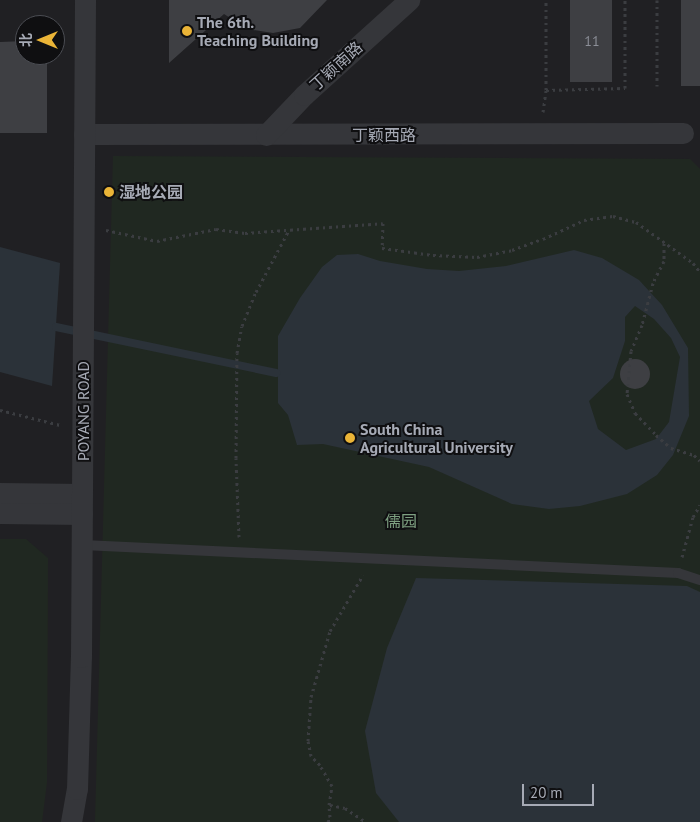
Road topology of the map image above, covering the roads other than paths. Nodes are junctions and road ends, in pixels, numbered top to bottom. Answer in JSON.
{"nodes":[{"id":1,"x":85,"y":0,"type":"edge"},
{"id":2,"x":409,"y":0,"type":"edge"},
{"id":3,"x":683,"y":133,"type":"dead end"},
{"id":4,"x":84,"y":134,"type":"junction"},
{"id":5,"x":266,"y":135,"type":"junction"},
{"id":6,"x":0,"y":493,"type":"edge"},
{"id":7,"x":82,"y":504,"type":"junction"},
{"id":8,"x":0,"y":513,"type":"edge"},
{"id":9,"x":83,"y":545,"type":"junction"},
{"id":10,"x":700,"y":580,"type":"edge"},
{"id":11,"x":72,"y":822,"type":"edge"}],
"edges":[{"from":1,"to":4,"type":"street","name":"POYANG ROAD"},
{"from":2,"to":5,"type":"street","name":"丁颖南路"},
{"from":3,"to":5,"type":"street","name":"丁颖西路"},
{"from":4,"to":5,"type":"street","name":"丁颖西路"},
{"from":4,"to":7,"type":"street","name":"POYANG ROAD"},
{"from":6,"to":7,"type":"street"},
{"from":7,"to":8,"type":"street"},
{"from":7,"to":9,"type":"street","name":"POYANG ROAD"},
{"from":9,"to":10,"type":"lane"},
{"from":9,"to":11,"type":"street","name":"POYANG ROAD"}]}
